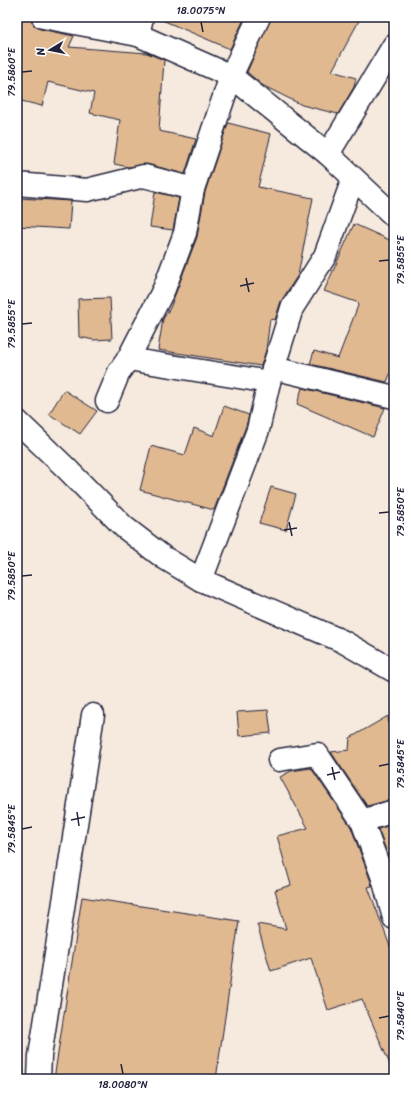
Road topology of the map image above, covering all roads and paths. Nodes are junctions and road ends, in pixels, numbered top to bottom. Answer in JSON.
{"nodes":[{"id":1,"x":43,"y":17,"type":"edge"},
{"id":2,"x":259,"y":17,"type":"edge"},
{"id":3,"x":140,"y":26,"type":"edge"},
{"id":4,"x":394,"y":45,"type":"edge"},
{"id":5,"x":231,"y":76,"type":"junction"},
{"id":6,"x":328,"y":154,"type":"junction"},
{"id":7,"x":353,"y":179,"type":"junction"},
{"id":8,"x":17,"y":184,"type":"edge"},
{"id":9,"x":193,"y":189,"type":"junction"},
{"id":10,"x":394,"y":216,"type":"edge"},
{"id":11,"x":128,"y":359,"type":"junction"},
{"id":12,"x":271,"y":375,"type":"junction"},
{"id":13,"x":394,"y":397,"type":"edge"},
{"id":14,"x":107,"y":401,"type":"dead end"},
{"id":15,"x":17,"y":422,"type":"edge"},
{"id":16,"x":201,"y":580,"type":"junction"},
{"id":17,"x":394,"y":671,"type":"edge"},
{"id":18,"x":93,"y":715,"type":"dead end"},
{"id":19,"x":278,"y":760,"type":"dead end"},
{"id":20,"x":394,"y":811,"type":"edge"},
{"id":21,"x":362,"y":820,"type":"junction"},
{"id":22,"x":394,"y":918,"type":"edge"},
{"id":23,"x":39,"y":1079,"type":"edge"}],
"edges":[{"from":1,"to":3,"type":"street"},
{"from":2,"to":5,"type":"street"},
{"from":3,"to":5,"type":"street"},
{"from":4,"to":6,"type":"street"},
{"from":5,"to":6,"type":"street"},
{"from":5,"to":9,"type":"street"},
{"from":6,"to":7,"type":"street"},
{"from":7,"to":10,"type":"street"},
{"from":7,"to":12,"type":"street"},
{"from":8,"to":9,"type":"street"},
{"from":9,"to":11,"type":"street"},
{"from":11,"to":12,"type":"street"},
{"from":11,"to":14,"type":"street"},
{"from":12,"to":13,"type":"street"},
{"from":12,"to":16,"type":"street"},
{"from":15,"to":16,"type":"street"},
{"from":16,"to":17,"type":"street"},
{"from":18,"to":23,"type":"street"},
{"from":19,"to":21,"type":"street"},
{"from":20,"to":21,"type":"street"},
{"from":21,"to":22,"type":"street"}]}
